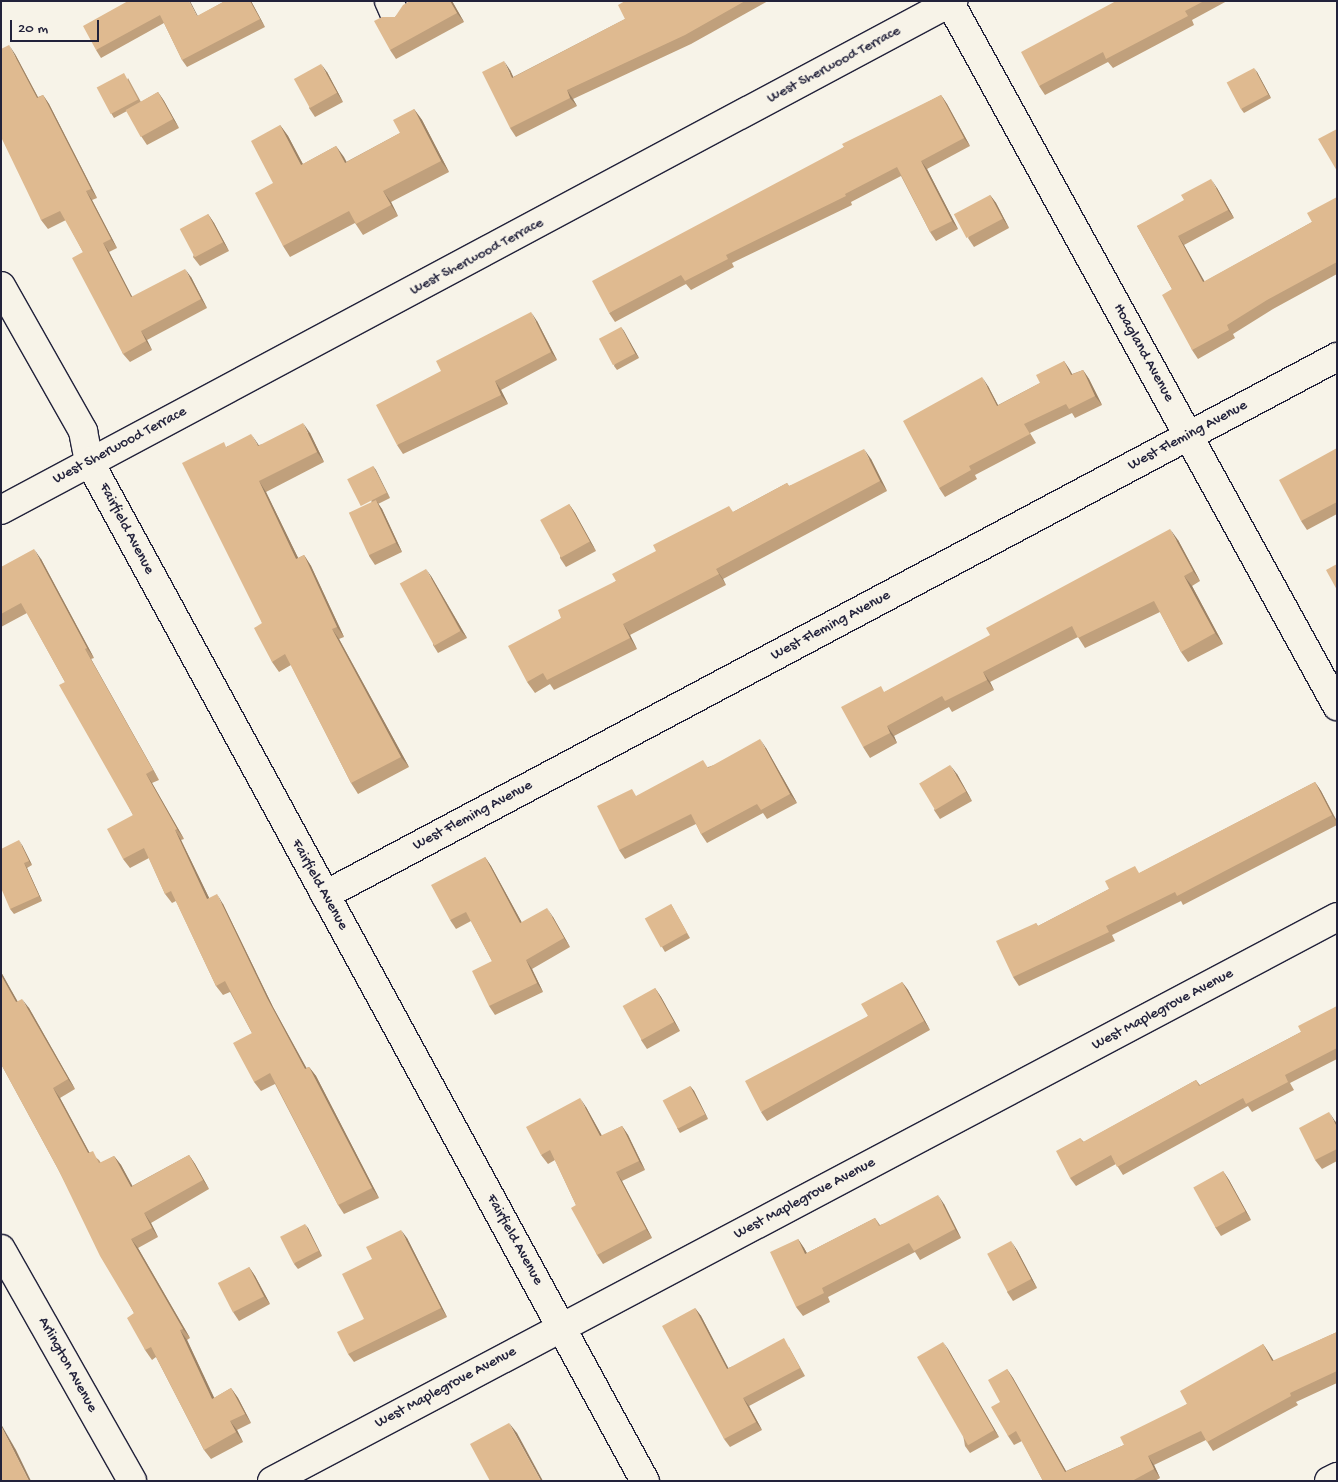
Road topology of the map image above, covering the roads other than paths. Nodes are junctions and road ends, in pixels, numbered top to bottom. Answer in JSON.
{"nodes":[{"id":1,"x":950,"y":2,"type":"edge"},
{"id":2,"x":1,"y":286,"type":"edge"},
{"id":3,"x":1337,"y":357,"type":"edge"},
{"id":4,"x":1189,"y":436,"type":"junction"},
{"id":5,"x":89,"y":461,"type":"junction"},
{"id":6,"x":1,"y":510,"type":"edge"},
{"id":7,"x":1337,"y":706,"type":"edge"},
{"id":8,"x":325,"y":895,"type":"junction"},
{"id":9,"x":1337,"y":917,"type":"edge"},
{"id":10,"x":1,"y":1249,"type":"edge"},
{"id":11,"x":561,"y":1327,"type":"junction"},
{"id":12,"x":1337,"y":1477,"type":"edge"},
{"id":13,"x":132,"y":1481,"type":"edge"},
{"id":14,"x":272,"y":1481,"type":"edge"},
{"id":15,"x":645,"y":1481,"type":"edge"},
{"id":16,"x":1329,"y":1481,"type":"edge"}],
"edges":[{"from":1,"to":4,"type":"street","name":"Hoagland Avenue"},
{"from":1,"to":5,"type":"street","name":"West Sherwood Terrace"},
{"from":2,"to":5,"type":"street","name":"Fairfield Avenue"},
{"from":3,"to":4,"type":"street","name":"West Fleming Avenue"},
{"from":4,"to":7,"type":"street","name":"Hoagland Avenue"},
{"from":4,"to":8,"type":"street","name":"West Fleming Avenue"},
{"from":5,"to":6,"type":"street","name":"West Sherwood Terrace"},
{"from":5,"to":8,"type":"street","name":"Fairfield Avenue"},
{"from":8,"to":11,"type":"street","name":"Fairfield Avenue"},
{"from":9,"to":11,"type":"street","name":"West Maplegrove Avenue"},
{"from":10,"to":13,"type":"street","name":"Arlington Avenue"},
{"from":11,"to":14,"type":"street","name":"West Maplegrove Avenue"},
{"from":11,"to":15,"type":"street","name":"Fairfield Avenue"},
{"from":12,"to":16,"type":"street"}]}
